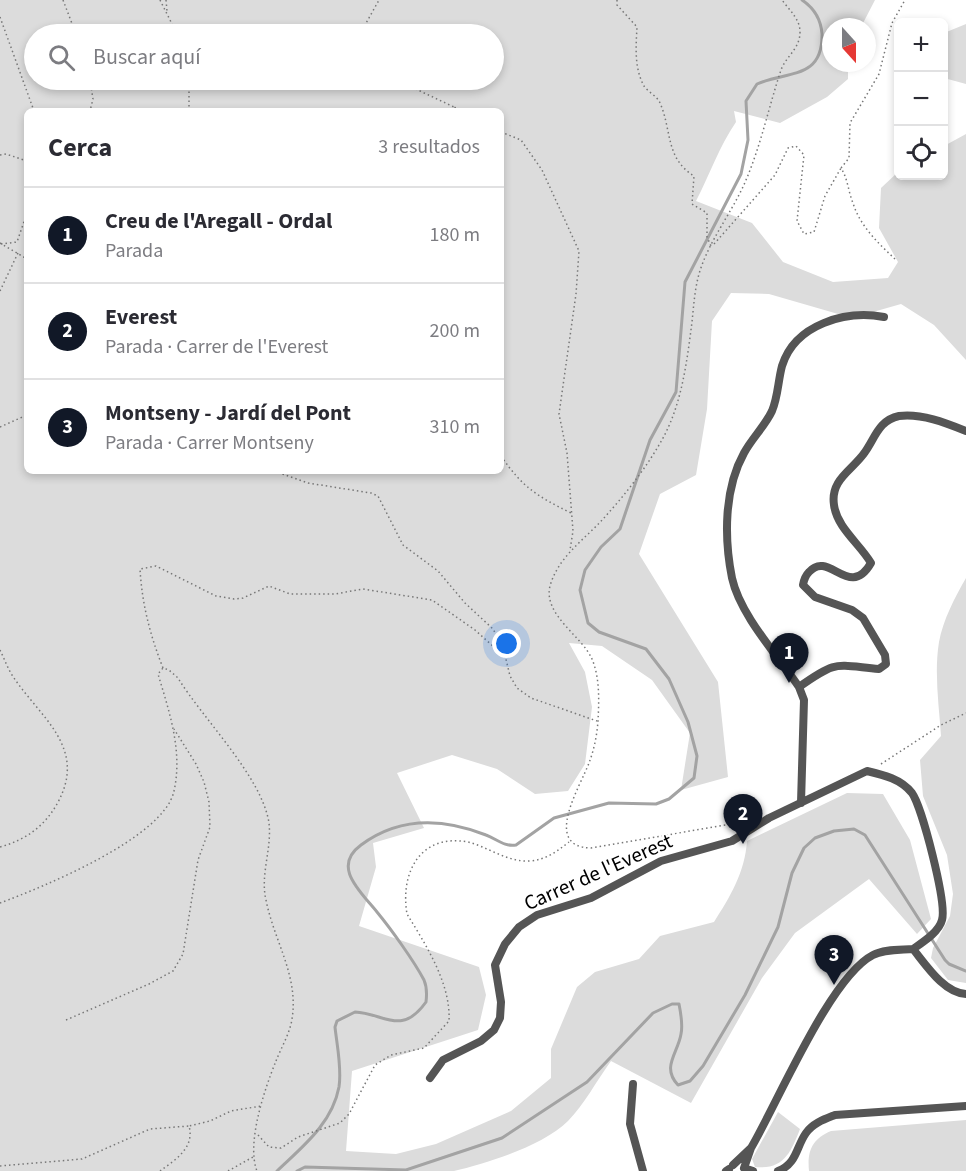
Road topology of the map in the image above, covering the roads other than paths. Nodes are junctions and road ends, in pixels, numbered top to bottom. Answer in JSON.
{"nodes":[{"id":1,"x":884,"y":317,"type":"dead end"},
{"id":2,"x":966,"y":431,"type":"edge"},
{"id":3,"x":799,"y":687,"type":"junction"},
{"id":4,"x":801,"y":803,"type":"junction"},
{"id":5,"x":913,"y":949,"type":"junction"},
{"id":6,"x":966,"y":994,"type":"edge"},
{"id":7,"x":430,"y":1078,"type":"dead end"},
{"id":8,"x":633,"y":1084,"type":"dead end"},
{"id":9,"x":966,"y":1106,"type":"edge"},
{"id":10,"x":751,"y":1148,"type":"junction"},
{"id":11,"x":729,"y":1169,"type":"edge"},
{"id":12,"x":744,"y":1169,"type":"edge"},
{"id":13,"x":643,"y":1171,"type":"edge"},
{"id":14,"x":753,"y":1171,"type":"edge"},
{"id":15,"x":778,"y":1171,"type":"edge"}],
"edges":[{"from":1,"to":3,"type":"street"},
{"from":2,"to":3,"type":"street"},
{"from":3,"to":4,"type":"street"},
{"from":4,"to":5,"type":"street","name":"Carrer de l'Everest"},
{"from":4,"to":7,"type":"street","name":"Carrer de l'Everest"},
{"from":5,"to":6,"type":"street"},
{"from":5,"to":10,"type":"street"},
{"from":8,"to":13,"type":"street"},
{"from":9,"to":15,"type":"street"},
{"from":10,"to":11,"type":"street"},
{"from":10,"to":12,"type":"street"},
{"from":11,"to":12,"type":"street"},
{"from":12,"to":14,"type":"street"}]}
